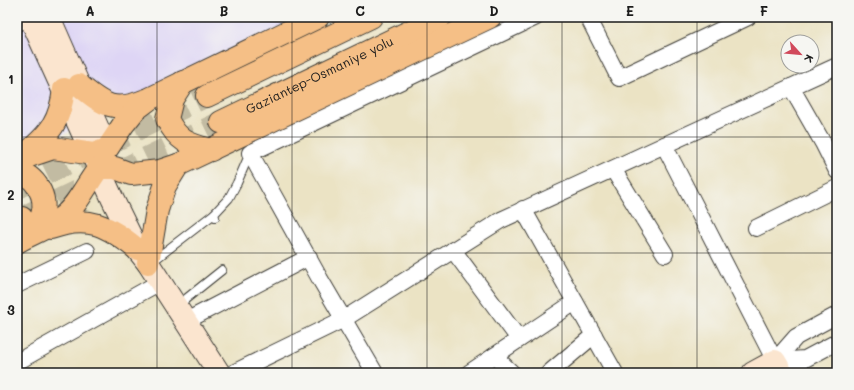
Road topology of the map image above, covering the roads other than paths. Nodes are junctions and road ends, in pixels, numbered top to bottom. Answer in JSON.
{"nodes":[{"id":1,"x":29,"y":17,"type":"edge"},
{"id":2,"x":49,"y":17,"type":"edge"},
{"id":3,"x":371,"y":17,"type":"edge"},
{"id":4,"x":440,"y":17,"type":"edge"},
{"id":5,"x":490,"y":17,"type":"edge"},
{"id":6,"x":536,"y":17,"type":"edge"},
{"id":7,"x":588,"y":17,"type":"edge"},
{"id":8,"x":748,"y":17,"type":"edge"},
{"id":9,"x":315,"y":18,"type":"edge"},
{"id":10,"x":17,"y":23,"type":"edge"},
{"id":11,"x":837,"y":66,"type":"edge"},
{"id":12,"x":183,"y":82,"type":"junction"},
{"id":13,"x":72,"y":87,"type":"junction"},
{"id":14,"x":791,"y":87,"type":"junction"},
{"id":15,"x":207,"y":96,"type":"tunnel mouth"},
{"id":16,"x":151,"y":98,"type":"junction"},
{"id":17,"x":221,"y":122,"type":"tunnel mouth"},
{"id":18,"x":664,"y":146,"type":"junction"},
{"id":19,"x":211,"y":150,"type":"junction"},
{"id":20,"x":250,"y":153,"type":"junction"},
{"id":21,"x":104,"y":160,"type":"junction"},
{"id":22,"x":18,"y":163,"type":"edge"},
{"id":23,"x":178,"y":165,"type":"junction"},
{"id":24,"x":613,"y":169,"type":"junction"},
{"id":25,"x":837,"y":171,"type":"edge"},
{"id":26,"x":837,"y":188,"type":"edge"},
{"id":27,"x":523,"y":210,"type":"junction"},
{"id":28,"x":756,"y":228,"type":"dead end"},
{"id":29,"x":20,"y":229,"type":"edge"},
{"id":30,"x":453,"y":250,"type":"junction"},
{"id":31,"x":87,"y":251,"type":"dead end"},
{"id":32,"x":665,"y":254,"type":"dead end"},
{"id":33,"x":308,"y":257,"type":"junction"},
{"id":34,"x":148,"y":265,"type":"junction"},
{"id":35,"x":222,"y":270,"type":"dead end"},
{"id":36,"x":17,"y":285,"type":"edge"},
{"id":37,"x":575,"y":302,"type":"junction"},
{"id":38,"x":181,"y":314,"type":"junction"},
{"id":39,"x":837,"y":315,"type":"edge"},
{"id":40,"x":344,"y":319,"type":"junction"},
{"id":41,"x":594,"y":335,"type":"junction"},
{"id":42,"x":519,"y":339,"type":"junction"},
{"id":43,"x":837,"y":342,"type":"edge"},
{"id":44,"x":494,"y":356,"type":"junction"},
{"id":45,"x":17,"y":362,"type":"edge"},
{"id":46,"x":778,"y":367,"type":"edge"},
{"id":47,"x":219,"y":373,"type":"edge"},
{"id":48,"x":233,"y":373,"type":"edge"},
{"id":49,"x":375,"y":373,"type":"edge"},
{"id":50,"x":469,"y":373,"type":"edge"},
{"id":51,"x":512,"y":373,"type":"edge"},
{"id":52,"x":550,"y":373,"type":"edge"},
{"id":53,"x":615,"y":373,"type":"edge"},
{"id":54,"x":753,"y":373,"type":"edge"}],
"edges":[{"from":1,"to":10,"type":"street"},
{"from":1,"to":13,"type":"main road"},
{"from":2,"to":13,"type":"main road"},
{"from":3,"to":15,"type":"highway"},
{"from":4,"to":17,"type":"highway","name":"Gaziantep-Osmaniye yolu"},
{"from":5,"to":19,"type":"highway"},
{"from":6,"to":20,"type":"street"},
{"from":7,"to":8,"type":"street"},
{"from":9,"to":12,"type":"highway"},
{"from":11,"to":14,"type":"street"},
{"from":12,"to":16,"type":"highway"},
{"from":12,"to":19,"type":"highway"},
{"from":13,"to":16,"type":"highway"},
{"from":13,"to":21,"type":"main road"},
{"from":13,"to":22,"type":"highway"},
{"from":14,"to":18,"type":"street"},
{"from":14,"to":25,"type":"street"},
{"from":16,"to":21,"type":"highway"},
{"from":18,"to":24,"type":"street"},
{"from":18,"to":46,"type":"street"},
{"from":19,"to":23,"type":"highway"},
{"from":20,"to":33,"type":"street"},
{"from":20,"to":34,"type":"lane"},
{"from":21,"to":22,"type":"highway"},
{"from":21,"to":23,"type":"highway"},
{"from":21,"to":29,"type":"highway"},
{"from":21,"to":34,"type":"main road"},
{"from":22,"to":29,"type":"highway"},
{"from":23,"to":34,"type":"highway"},
{"from":24,"to":27,"type":"street"},
{"from":24,"to":32,"type":"street"},
{"from":26,"to":28,"type":"street"},
{"from":27,"to":30,"type":"street"},
{"from":27,"to":37,"type":"street"},
{"from":29,"to":34,"type":"highway"},
{"from":30,"to":40,"type":"street"},
{"from":30,"to":42,"type":"street"},
{"from":31,"to":36,"type":"street"},
{"from":33,"to":38,"type":"street"},
{"from":33,"to":40,"type":"street"},
{"from":34,"to":38,"type":"main road"},
{"from":34,"to":45,"type":"street"},
{"from":35,"to":38,"type":"lane"},
{"from":37,"to":41,"type":"street"},
{"from":37,"to":42,"type":"street"},
{"from":38,"to":47,"type":"main road"},
{"from":39,"to":46,"type":"street"},
{"from":40,"to":48,"type":"street"},
{"from":40,"to":49,"type":"street"},
{"from":41,"to":52,"type":"street"},
{"from":41,"to":53,"type":"street"},
{"from":42,"to":44,"type":"street"},
{"from":43,"to":46,"type":"street"},
{"from":44,"to":50,"type":"street"},
{"from":44,"to":51,"type":"street"},
{"from":46,"to":54,"type":"main road"}]}
